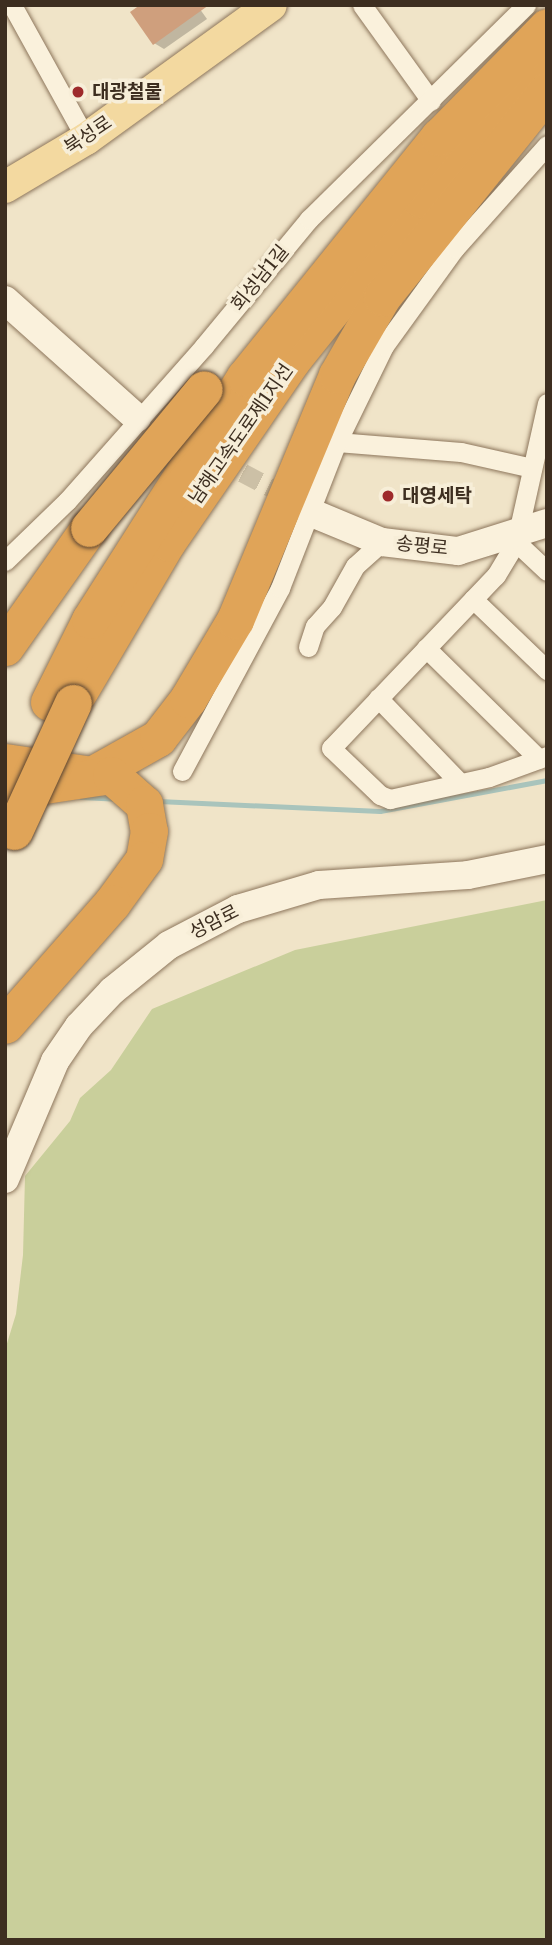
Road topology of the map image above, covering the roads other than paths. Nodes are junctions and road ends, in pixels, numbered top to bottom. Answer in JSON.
{"nodes":[{"id":1,"x":12,"y":5,"type":"edge"},
{"id":2,"x":271,"y":5,"type":"edge"},
{"id":3,"x":362,"y":5,"type":"edge"},
{"id":4,"x":526,"y":5,"type":"edge"},
{"id":5,"x":547,"y":27,"type":"edge"},
{"id":6,"x":547,"y":64,"type":"edge"},
{"id":7,"x":547,"y":91,"type":"edge"},
{"id":8,"x":431,"y":101,"type":"junction"},
{"id":9,"x":439,"y":137,"type":"junction"},
{"id":10,"x":86,"y":139,"type":"junction"},
{"id":11,"x":547,"y":145,"type":"edge"},
{"id":12,"x":538,"y":168,"type":"edge"},
{"id":13,"x":5,"y":187,"type":"edge"},
{"id":14,"x":5,"y":300,"type":"edge"},
{"id":15,"x":547,"y":403,"type":"edge"},
{"id":16,"x":142,"y":421,"type":"junction"},
{"id":17,"x":337,"y":442,"type":"junction"},
{"id":18,"x":532,"y":468,"type":"junction"},
{"id":19,"x":298,"y":512,"type":"junction"},
{"id":20,"x":547,"y":523,"type":"edge"},
{"id":21,"x":89,"y":528,"type":"junction"},
{"id":22,"x":517,"y":538,"type":"junction"},
{"id":23,"x":382,"y":542,"type":"junction"},
{"id":24,"x":5,"y":561,"type":"edge"},
{"id":25,"x":547,"y":571,"type":"edge"},
{"id":26,"x":473,"y":599,"type":"junction"},
{"id":27,"x":5,"y":601,"type":"edge"},
{"id":28,"x":308,"y":646,"type":"dead end"},
{"id":29,"x":5,"y":648,"type":"edge"},
{"id":30,"x":426,"y":648,"type":"junction"},
{"id":31,"x":547,"y":670,"type":"edge"},
{"id":32,"x":378,"y":698,"type":"junction"},
{"id":33,"x":61,"y":703,"type":"junction"},
{"id":34,"x":543,"y":758,"type":"edge"},
{"id":35,"x":5,"y":762,"type":"edge"},
{"id":36,"x":182,"y":771,"type":"dead end"},
{"id":37,"x":109,"y":780,"type":"junction"},
{"id":38,"x":459,"y":782,"type":"junction"},
{"id":39,"x":5,"y":791,"type":"edge"},
{"id":40,"x":8,"y":827,"type":"edge"},
{"id":41,"x":547,"y":859,"type":"edge"},
{"id":42,"x":5,"y":1025,"type":"edge"},
{"id":43,"x":5,"y":1179,"type":"edge"}],
"edges":[{"from":1,"to":10,"type":"street"},
{"from":2,"to":10,"type":"main road","name":"북성로"},
{"from":3,"to":8,"type":"street"},
{"from":4,"to":8,"type":"street","name":"회성남1길"},
{"from":5,"to":9,"type":"highway","name":"남해고속도로제1지선"},
{"from":6,"to":33,"type":"highway","name":"남해고속도로제1지선"},
{"from":7,"to":19,"type":"highway"},
{"from":8,"to":16,"type":"street","name":"회성남1길"},
{"from":9,"to":21,"type":"highway","bridge":true},
{"from":9,"to":33,"type":"highway","name":"남해고속도로제1지선"},
{"from":10,"to":13,"type":"main road","name":"북성로"},
{"from":11,"to":12,"type":"street"},
{"from":12,"to":17,"type":"street"},
{"from":14,"to":16,"type":"main road"},
{"from":15,"to":18,"type":"street"},
{"from":16,"to":24,"type":"street","name":"회성남1길"},
{"from":17,"to":18,"type":"street"},
{"from":17,"to":19,"type":"street"},
{"from":18,"to":22,"type":"street"},
{"from":19,"to":23,"type":"main road","name":"송평로"},
{"from":19,"to":36,"type":"street"},
{"from":19,"to":37,"type":"highway"},
{"from":20,"to":22,"type":"main road","name":"송평로"},
{"from":21,"to":27,"type":"highway"},
{"from":21,"to":29,"type":"highway"},
{"from":22,"to":23,"type":"main road","name":"송평로"},
{"from":22,"to":25,"type":"street"},
{"from":22,"to":26,"type":"street"},
{"from":23,"to":28,"type":"street"},
{"from":26,"to":30,"type":"street"},
{"from":26,"to":31,"type":"street"},
{"from":30,"to":32,"type":"street"},
{"from":30,"to":34,"type":"street"},
{"from":32,"to":38,"type":"street"},
{"from":32,"to":38,"type":"street"},
{"from":33,"to":40,"type":"highway","name":"남해고속도로제1지선","bridge":true},
{"from":34,"to":38,"type":"street"},
{"from":35,"to":37,"type":"highway"},
{"from":37,"to":39,"type":"highway"},
{"from":37,"to":42,"type":"highway"},
{"from":41,"to":43,"type":"main road","name":"성암로"}]}
